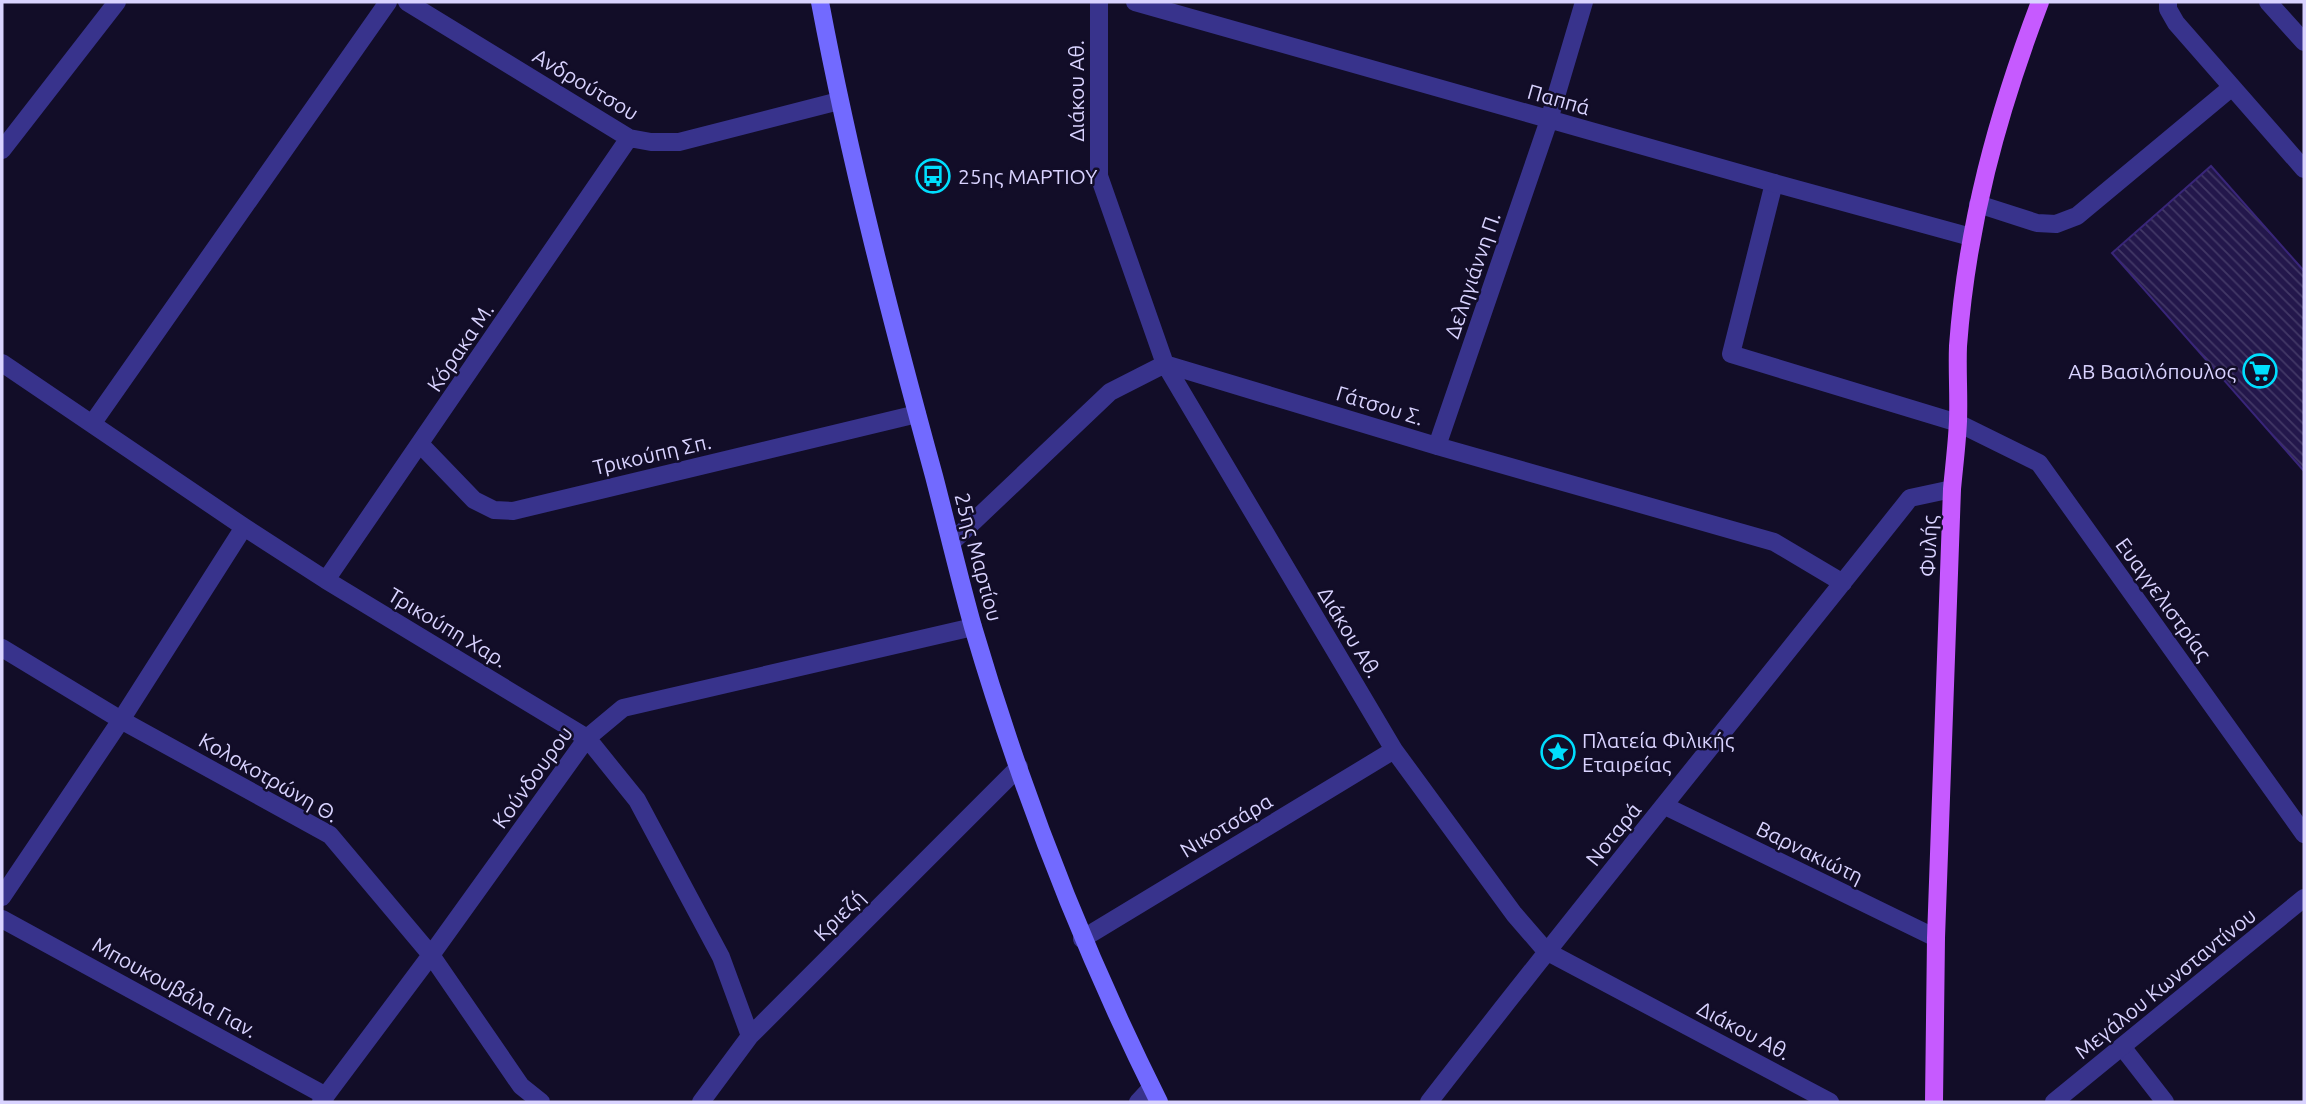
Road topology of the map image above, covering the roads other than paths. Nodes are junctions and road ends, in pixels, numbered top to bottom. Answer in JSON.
{"nodes":[{"id":1,"x":117,"y":2,"type":"edge"},
{"id":2,"x":388,"y":2,"type":"edge"},
{"id":3,"x":407,"y":2,"type":"edge"},
{"id":4,"x":820,"y":2,"type":"edge"},
{"id":5,"x":1099,"y":2,"type":"edge"},
{"id":6,"x":1135,"y":2,"type":"edge"},
{"id":7,"x":1584,"y":2,"type":"edge"},
{"id":8,"x":2040,"y":2,"type":"edge"},
{"id":9,"x":2168,"y":2,"type":"edge"},
{"id":10,"x":2268,"y":2,"type":"edge"},
{"id":11,"x":2304,"y":42,"type":"edge"},
{"id":12,"x":2232,"y":87,"type":"junction"},
{"id":13,"x":839,"y":101,"type":"junction"},
{"id":14,"x":1549,"y":120,"type":"junction"},
{"id":15,"x":629,"y":138,"type":"junction"},
{"id":16,"x":2,"y":150,"type":"edge"},
{"id":17,"x":2304,"y":169,"type":"edge"},
{"id":18,"x":1774,"y":183,"type":"junction"},
{"id":19,"x":1978,"y":204,"type":"junction"},
{"id":20,"x":1971,"y":237,"type":"junction"},
{"id":21,"x":2,"y":363,"type":"edge"},
{"id":22,"x":1165,"y":363,"type":"junction"},
{"id":23,"x":917,"y":414,"type":"junction"},
{"id":24,"x":92,"y":424,"type":"junction"},
{"id":25,"x":1958,"y":424,"type":"junction"},
{"id":26,"x":421,"y":444,"type":"junction"},
{"id":27,"x":1437,"y":446,"type":"junction"},
{"id":28,"x":1952,"y":489,"type":"junction"},
{"id":29,"x":244,"y":527,"type":"junction"},
{"id":30,"x":952,"y":542,"type":"junction"},
{"id":31,"x":326,"y":580,"type":"junction"},
{"id":32,"x":1843,"y":583,"type":"junction"},
{"id":33,"x":973,"y":626,"type":"junction"},
{"id":34,"x":2,"y":648,"type":"edge"},
{"id":35,"x":121,"y":720,"type":"junction"},
{"id":36,"x":587,"y":738,"type":"junction"},
{"id":37,"x":1394,"y":750,"type":"junction"},
{"id":38,"x":1019,"y":768,"type":"junction"},
{"id":39,"x":1665,"y":806,"type":"junction"},
{"id":40,"x":2304,"y":834,"type":"edge"},
{"id":41,"x":2,"y":897,"type":"edge"},
{"id":42,"x":2304,"y":898,"type":"edge"},
{"id":43,"x":2,"y":919,"type":"edge"},
{"id":44,"x":1936,"y":938,"type":"junction"},
{"id":45,"x":1082,"y":939,"type":"junction"},
{"id":46,"x":1546,"y":951,"type":"junction"},
{"id":47,"x":431,"y":955,"type":"junction"},
{"id":48,"x":750,"y":1036,"type":"junction"},
{"id":49,"x":2123,"y":1048,"type":"junction"},
{"id":50,"x":521,"y":1086,"type":"junction"},
{"id":51,"x":1155,"y":1095,"type":"edge"},
{"id":52,"x":324,"y":1099,"type":"edge"},
{"id":53,"x":511,"y":1102,"type":"edge"},
{"id":54,"x":541,"y":1102,"type":"edge"},
{"id":55,"x":701,"y":1102,"type":"edge"},
{"id":56,"x":1138,"y":1102,"type":"edge"},
{"id":57,"x":1429,"y":1102,"type":"edge"},
{"id":58,"x":1830,"y":1102,"type":"edge"},
{"id":59,"x":1934,"y":1102,"type":"edge"},
{"id":60,"x":2054,"y":1102,"type":"edge"},
{"id":61,"x":2165,"y":1102,"type":"edge"}],
"edges":[{"from":1,"to":16,"type":"street"},
{"from":2,"to":24,"type":"street"},
{"from":3,"to":15,"type":"street","name":"Ανδρούτσου"},
{"from":4,"to":13,"type":"main road","name":"25ης Μαρτίου"},
{"from":5,"to":22,"type":"street","name":"Διάκου Αθ."},
{"from":6,"to":14,"type":"street","name":"Παππά"},
{"from":7,"to":14,"type":"street","name":"Δεληγιάννη Π."},
{"from":8,"to":19,"type":"main road","name":"Φυλής"},
{"from":9,"to":12,"type":"street"},
{"from":10,"to":11,"type":"street"},
{"from":12,"to":17,"type":"street"},
{"from":12,"to":19,"type":"street"},
{"from":13,"to":15,"type":"street","name":"Ανδρούτσου"},
{"from":13,"to":23,"type":"main road","name":"25ης Μαρτίου"},
{"from":14,"to":18,"type":"street","name":"Παππά"},
{"from":14,"to":27,"type":"street","name":"Δεληγιάννη Π."},
{"from":15,"to":26,"type":"street","name":"Κόρακα Μ."},
{"from":18,"to":20,"type":"street","name":"Παππά"},
{"from":18,"to":25,"type":"street","name":"Ευαγγελιστρίας"},
{"from":19,"to":20,"type":"main road","name":"Φυλής"},
{"from":20,"to":25,"type":"main road","name":"Φυλής"},
{"from":21,"to":24,"type":"street","name":"Τρικούπη Χαρ."},
{"from":22,"to":27,"type":"street","name":"Γάτσου Σ."},
{"from":22,"to":30,"type":"street"},
{"from":22,"to":37,"type":"street","name":"Διάκου Αθ."},
{"from":23,"to":26,"type":"street","name":"Τρικούπη Σπ."},
{"from":23,"to":30,"type":"main road","name":"25ης Μαρτίου"},
{"from":24,"to":29,"type":"street","name":"Τρικούπη Χαρ."},
{"from":25,"to":28,"type":"main road","name":"Φυλής"},
{"from":25,"to":40,"type":"street","name":"Ευαγγελιστρίας"},
{"from":26,"to":31,"type":"street","name":"Κόρακα Μ."},
{"from":27,"to":32,"type":"street","name":"Γάτσου Σ."},
{"from":28,"to":32,"type":"street","name":"Νοταρά"},
{"from":28,"to":44,"type":"main road","name":"Φυλής"},
{"from":29,"to":31,"type":"street","name":"Τρικούπη Χαρ."},
{"from":29,"to":35,"type":"street"},
{"from":30,"to":33,"type":"main road","name":"25ης Μαρτίου"},
{"from":31,"to":36,"type":"street","name":"Τρικούπη Χαρ."},
{"from":32,"to":39,"type":"street","name":"Νοταρά"},
{"from":33,"to":36,"type":"street","name":"Κούνδουρου"},
{"from":33,"to":38,"type":"main road","name":"25ης Μαρτίου"},
{"from":34,"to":35,"type":"street","name":"Κολοκοτρώνη Θ."},
{"from":35,"to":41,"type":"street"},
{"from":35,"to":47,"type":"street","name":"Κολοκοτρώνη Θ."},
{"from":36,"to":47,"type":"street","name":"Κούνδουρου"},
{"from":36,"to":48,"type":"street","name":"Τρικούπη Χαρ."},
{"from":37,"to":45,"type":"street","name":"Νικοτσάρα"},
{"from":37,"to":46,"type":"street","name":"Διάκου Αθ."},
{"from":38,"to":45,"type":"main road","name":"25ης Μαρτίου"},
{"from":38,"to":48,"type":"street","name":"Κριεζή"},
{"from":39,"to":44,"type":"street","name":"Βαρνακιώτη"},
{"from":39,"to":46,"type":"street","name":"Νοταρά"},
{"from":42,"to":49,"type":"street","name":"Μεγάλου Κωνσταντίνου"},
{"from":43,"to":52,"type":"street","name":"Μπουκουβάλα Γιαν."},
{"from":44,"to":59,"type":"main road","name":"Φυλής"},
{"from":45,"to":51,"type":"main road","name":"25ης Μαρτίου"},
{"from":46,"to":57,"type":"street","name":"Νοταρά"},
{"from":46,"to":58,"type":"street","name":"Διάκου Αθ."},
{"from":47,"to":50,"type":"street","name":"Κολοκοτρώνη Θ."},
{"from":47,"to":52,"type":"street","name":"Κούνδουρου"},
{"from":48,"to":55,"type":"street","name":"Κριεζή"},
{"from":49,"to":60,"type":"street","name":"Μεγάλου Κωνσταντίνου"},
{"from":49,"to":61,"type":"street"},
{"from":50,"to":53,"type":"street"},
{"from":50,"to":54,"type":"street","name":"Κολοκοτρώνη Θ."},
{"from":51,"to":56,"type":"street"}]}
